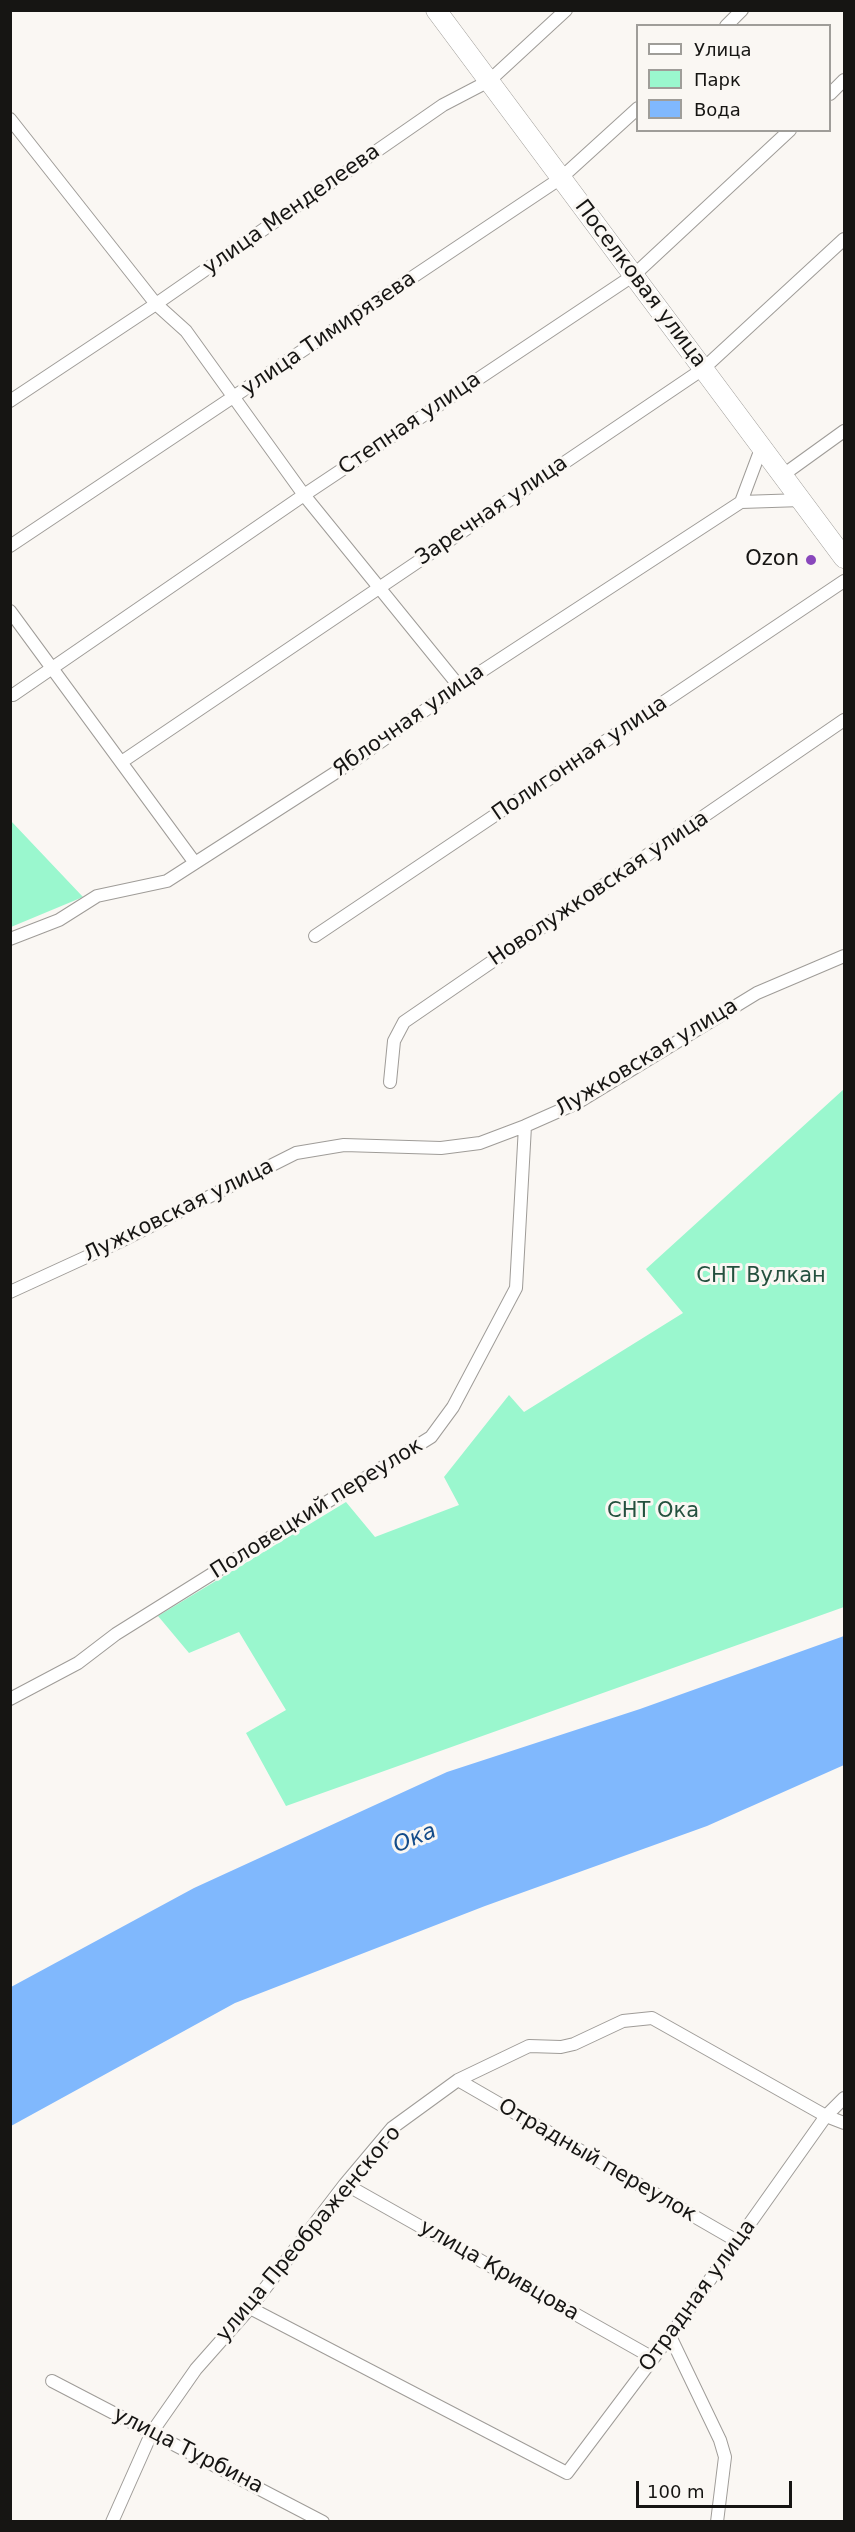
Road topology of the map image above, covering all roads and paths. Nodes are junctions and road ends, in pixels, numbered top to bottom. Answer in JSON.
{"nodes":[{"id":1,"x":436,"y":10,"type":"edge"},
{"id":2,"x":566,"y":10,"type":"edge"},
{"id":3,"x":742,"y":10,"type":"edge"},
{"id":4,"x":728,"y":24,"type":"edge"},
{"id":5,"x":844,"y":80,"type":"edge"},
{"id":6,"x":489,"y":81,"type":"junction"},
{"id":7,"x":831,"y":93,"type":"edge"},
{"id":8,"x":636,"y":110,"type":"edge"},
{"id":9,"x":10,"y":119,"type":"edge"},
{"id":10,"x":788,"y":132,"type":"edge"},
{"id":11,"x":561,"y":178,"type":"junction"},
{"id":12,"x":844,"y":239,"type":"edge"},
{"id":13,"x":634,"y":275,"type":"junction"},
{"id":14,"x":156,"y":304,"type":"junction"},
{"id":15,"x":703,"y":369,"type":"junction"},
{"id":16,"x":234,"y":397,"type":"junction"},
{"id":17,"x":10,"y":401,"type":"edge"},
{"id":18,"x":844,"y":431,"type":"edge"},
{"id":19,"x":762,"y":446,"type":"junction"},
{"id":20,"x":783,"y":475,"type":"junction"},
{"id":21,"x":304,"y":495,"type":"junction"},
{"id":22,"x":802,"y":500,"type":"junction"},
{"id":23,"x":741,"y":502,"type":"junction"},
{"id":24,"x":10,"y":546,"type":"edge"},
{"id":25,"x":844,"y":558,"type":"edge"},
{"id":26,"x":844,"y":581,"type":"edge"},
{"id":27,"x":379,"y":587,"type":"junction"},
{"id":28,"x":10,"y":611,"type":"edge"},
{"id":29,"x":51,"y":668,"type":"junction"},
{"id":30,"x":459,"y":686,"type":"junction"},
{"id":31,"x":13,"y":695,"type":"dead end"},
{"id":32,"x":844,"y":720,"type":"edge"},
{"id":33,"x":123,"y":761,"type":"junction"},
{"id":34,"x":195,"y":863,"type":"junction"},
{"id":35,"x":315,"y":936,"type":"dead end"},
{"id":36,"x":10,"y":939,"type":"edge"},
{"id":37,"x":844,"y":956,"type":"edge"},
{"id":38,"x":390,"y":1082,"type":"dead end"},
{"id":39,"x":525,"y":1126,"type":"junction"},
{"id":40,"x":10,"y":1292,"type":"edge"},
{"id":41,"x":10,"y":1699,"type":"edge"},
{"id":42,"x":458,"y":2080,"type":"junction"},
{"id":43,"x":844,"y":2098,"type":"edge"},
{"id":44,"x":826,"y":2116,"type":"junction"},
{"id":45,"x":844,"y":2123,"type":"edge"},
{"id":46,"x":345,"y":2184,"type":"junction"},
{"id":47,"x":737,"y":2241,"type":"junction"},
{"id":48,"x":250,"y":2308,"type":"junction"},
{"id":49,"x":670,"y":2336,"type":"junction"},
{"id":50,"x":653,"y":2358,"type":"junction"},
{"id":51,"x":52,"y":2381,"type":"dead end"},
{"id":52,"x":152,"y":2432,"type":"junction"},
{"id":53,"x":112,"y":2522,"type":"edge"},
{"id":54,"x":323,"y":2522,"type":"edge"},
{"id":55,"x":717,"y":2522,"type":"edge"}],
"edges":[{"from":1,"to":6,"type":"highway","name":"Поселковая улица"},
{"from":2,"to":6,"type":"street","name":"улица Менделеева"},
{"from":3,"to":4,"type":"street"},
{"from":5,"to":7,"type":"street"},
{"from":6,"to":11,"type":"highway","name":"Поселковая улица"},
{"from":6,"to":14,"type":"street","name":"улица Менделеева"},
{"from":8,"to":11,"type":"street","name":"улица Тимирязева"},
{"from":9,"to":14,"type":"street"},
{"from":10,"to":13,"type":"street","name":"Степная улица"},
{"from":11,"to":13,"type":"highway","name":"Поселковая улица"},
{"from":11,"to":16,"type":"street","name":"улица Тимирязева"},
{"from":12,"to":15,"type":"street","name":"Заречная улица"},
{"from":13,"to":15,"type":"highway","name":"Поселковая улица"},
{"from":13,"to":21,"type":"street","name":"Степная улица"},
{"from":14,"to":16,"type":"street"},
{"from":14,"to":17,"type":"street","name":"улица Менделеева"},
{"from":15,"to":19,"type":"highway","name":"Поселковая улица"},
{"from":15,"to":27,"type":"street","name":"Заречная улица"},
{"from":16,"to":21,"type":"street"},
{"from":16,"to":24,"type":"street","name":"улица Тимирязева"},
{"from":18,"to":20,"type":"street"},
{"from":19,"to":20,"type":"highway","name":"Поселковая улица"},
{"from":19,"to":23,"type":"street"},
{"from":20,"to":22,"type":"highway","name":"Поселковая улица"},
{"from":21,"to":27,"type":"street"},
{"from":21,"to":29,"type":"street","name":"Степная улица"},
{"from":22,"to":23,"type":"street"},
{"from":22,"to":25,"type":"highway","name":"Поселковая улица"},
{"from":23,"to":30,"type":"street","name":"Яблочная улица"},
{"from":26,"to":35,"type":"street","name":"Полигонная улица"},
{"from":27,"to":30,"type":"street"},
{"from":27,"to":33,"type":"street","name":"Заречная улица"},
{"from":28,"to":29,"type":"street"},
{"from":29,"to":31,"type":"street","name":"Степная улица"},
{"from":29,"to":33,"type":"street"},
{"from":30,"to":34,"type":"street","name":"Яблочная улица"},
{"from":32,"to":38,"type":"street","name":"Новолужковская улица"},
{"from":33,"to":34,"type":"street"},
{"from":34,"to":36,"type":"street","name":"Яблочная улица"},
{"from":37,"to":39,"type":"street","name":"Лужковская улица"},
{"from":39,"to":40,"type":"street","name":"Лужковская улица"},
{"from":39,"to":41,"type":"street","name":"Половецкий переулок"},
{"from":42,"to":44,"type":"street","name":"улица Преображенского"},
{"from":42,"to":46,"type":"street","name":"улица Преображенского"},
{"from":42,"to":47,"type":"street","name":"Отрадный переулок"},
{"from":43,"to":44,"type":"street","name":"Отрадная улица"},
{"from":44,"to":45,"type":"street"},
{"from":44,"to":47,"type":"street","name":"Отрадная улица"},
{"from":46,"to":48,"type":"street","name":"улица Преображенского"},
{"from":46,"to":50,"type":"street","name":"улица Кривцова"},
{"from":47,"to":49,"type":"street","name":"Отрадная улица"},
{"from":48,"to":50,"type":"street","name":"Отрадная улица"},
{"from":48,"to":52,"type":"street","name":"улица Преображенского"},
{"from":49,"to":50,"type":"street","name":"Отрадная улица"},
{"from":49,"to":55,"type":"street"},
{"from":51,"to":52,"type":"street","name":"улица Турбина"},
{"from":52,"to":53,"type":"street","name":"улица Преображенского"},
{"from":52,"to":54,"type":"street","name":"улица Турбина"}]}
